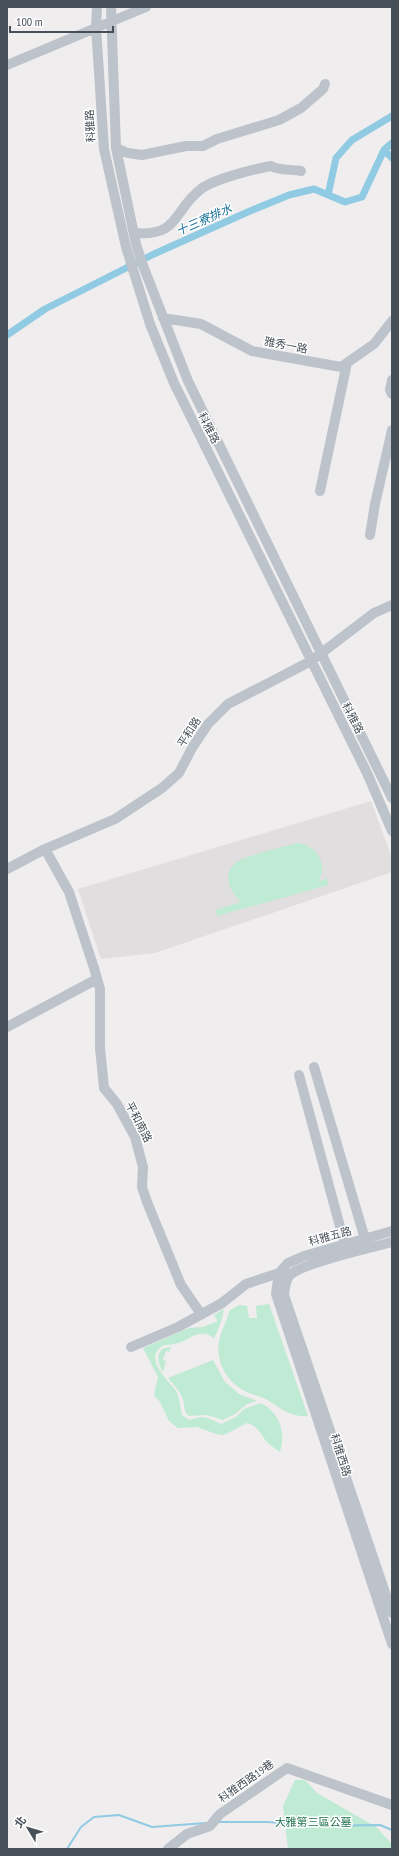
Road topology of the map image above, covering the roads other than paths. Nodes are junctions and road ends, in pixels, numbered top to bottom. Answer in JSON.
{"nodes":[{"id":1,"x":97,"y":7,"type":"edge"},
{"id":2,"x":111,"y":7,"type":"edge"},
{"id":3,"x":146,"y":7,"type":"edge"},
{"id":4,"x":110,"y":22,"type":"junction"},
{"id":5,"x":96,"y":27,"type":"junction"},
{"id":6,"x":7,"y":65,"type":"edge"},
{"id":7,"x":325,"y":84,"type":"dead end"},
{"id":8,"x":116,"y":148,"type":"junction"},
{"id":9,"x":301,"y":171,"type":"dead end"},
{"id":10,"x":134,"y":233,"type":"junction"},
{"id":11,"x":163,"y":318,"type":"junction"},
{"id":12,"x":392,"y":321,"type":"edge"},
{"id":13,"x":347,"y":363,"type":"junction"},
{"id":14,"x":392,"y":380,"type":"edge"},
{"id":15,"x":392,"y":394,"type":"edge"},
{"id":16,"x":392,"y":430,"type":"edge"},
{"id":17,"x":320,"y":491,"type":"dead end"},
{"id":18,"x":370,"y":535,"type":"dead end"},
{"id":19,"x":392,"y":605,"type":"edge"},
{"id":20,"x":321,"y":653,"type":"junction"},
{"id":21,"x":311,"y":661,"type":"junction"},
{"id":22,"x":392,"y":798,"type":"edge"},
{"id":23,"x":392,"y":831,"type":"edge"},
{"id":24,"x":45,"y":849,"type":"junction"},
{"id":25,"x":7,"y":869,"type":"edge"},
{"id":26,"x":97,"y":979,"type":"junction"},
{"id":27,"x":7,"y":1027,"type":"edge"},
{"id":28,"x":314,"y":1067,"type":"dead end"},
{"id":29,"x":298,"y":1075,"type":"dead end"},
{"id":30,"x":392,"y":1231,"type":"edge"},
{"id":31,"x":365,"y":1239,"type":"junction"},
{"id":32,"x":392,"y":1242,"type":"edge"},
{"id":33,"x":345,"y":1245,"type":"junction"},
{"id":34,"x":279,"y":1273,"type":"junction"},
{"id":35,"x":291,"y":1274,"type":"junction"},
{"id":36,"x":200,"y":1314,"type":"junction"},
{"id":37,"x":131,"y":1347,"type":"dead end"},
{"id":38,"x":392,"y":1613,"type":"edge"},
{"id":39,"x":392,"y":1644,"type":"edge"},
{"id":40,"x":392,"y":1805,"type":"edge"},
{"id":41,"x":168,"y":1849,"type":"edge"}],
"edges":[{"from":1,"to":5,"type":"street","name":"科雅路"},
{"from":2,"to":4,"type":"street","name":"科雅路"},
{"from":3,"to":4,"type":"street"},
{"from":4,"to":5,"type":"street"},
{"from":4,"to":8,"type":"street","name":"科雅路"},
{"from":5,"to":6,"type":"street"},
{"from":5,"to":21,"type":"street","name":"科雅路"},
{"from":7,"to":8,"type":"street"},
{"from":8,"to":10,"type":"street","name":"科雅路"},
{"from":9,"to":10,"type":"street"},
{"from":10,"to":11,"type":"street","name":"科雅路"},
{"from":11,"to":13,"type":"street","name":"雅秀一路"},
{"from":11,"to":20,"type":"street","name":"科雅路"},
{"from":12,"to":13,"type":"street","name":"雅秀一路"},
{"from":13,"to":17,"type":"street"},
{"from":14,"to":15,"type":"street"},
{"from":16,"to":18,"type":"street"},
{"from":19,"to":20,"type":"street","name":"平和路"},
{"from":20,"to":21,"type":"street","name":"平和路"},
{"from":20,"to":22,"type":"street","name":"科雅路"},
{"from":21,"to":23,"type":"street","name":"科雅路"},
{"from":21,"to":24,"type":"street","name":"平和路"},
{"from":24,"to":25,"type":"street","name":"平和路"},
{"from":24,"to":26,"type":"street","name":"平和南路"},
{"from":26,"to":27,"type":"street"},
{"from":26,"to":36,"type":"street","name":"平和南路"},
{"from":28,"to":31,"type":"street"},
{"from":29,"to":33,"type":"street"},
{"from":30,"to":31,"type":"street","name":"科雅五路"},
{"from":31,"to":33,"type":"street","name":"科雅五路"},
{"from":32,"to":35,"type":"street","name":"科雅五路"},
{"from":33,"to":34,"type":"street","name":"科雅五路"},
{"from":34,"to":35,"type":"street"},
{"from":34,"to":36,"type":"street"},
{"from":34,"to":39,"type":"street","name":"科雅西路"},
{"from":35,"to":38,"type":"street","name":"科雅西路"},
{"from":36,"to":37,"type":"street"},
{"from":40,"to":41,"type":"street","name":"科雅西路19巷"}]}
